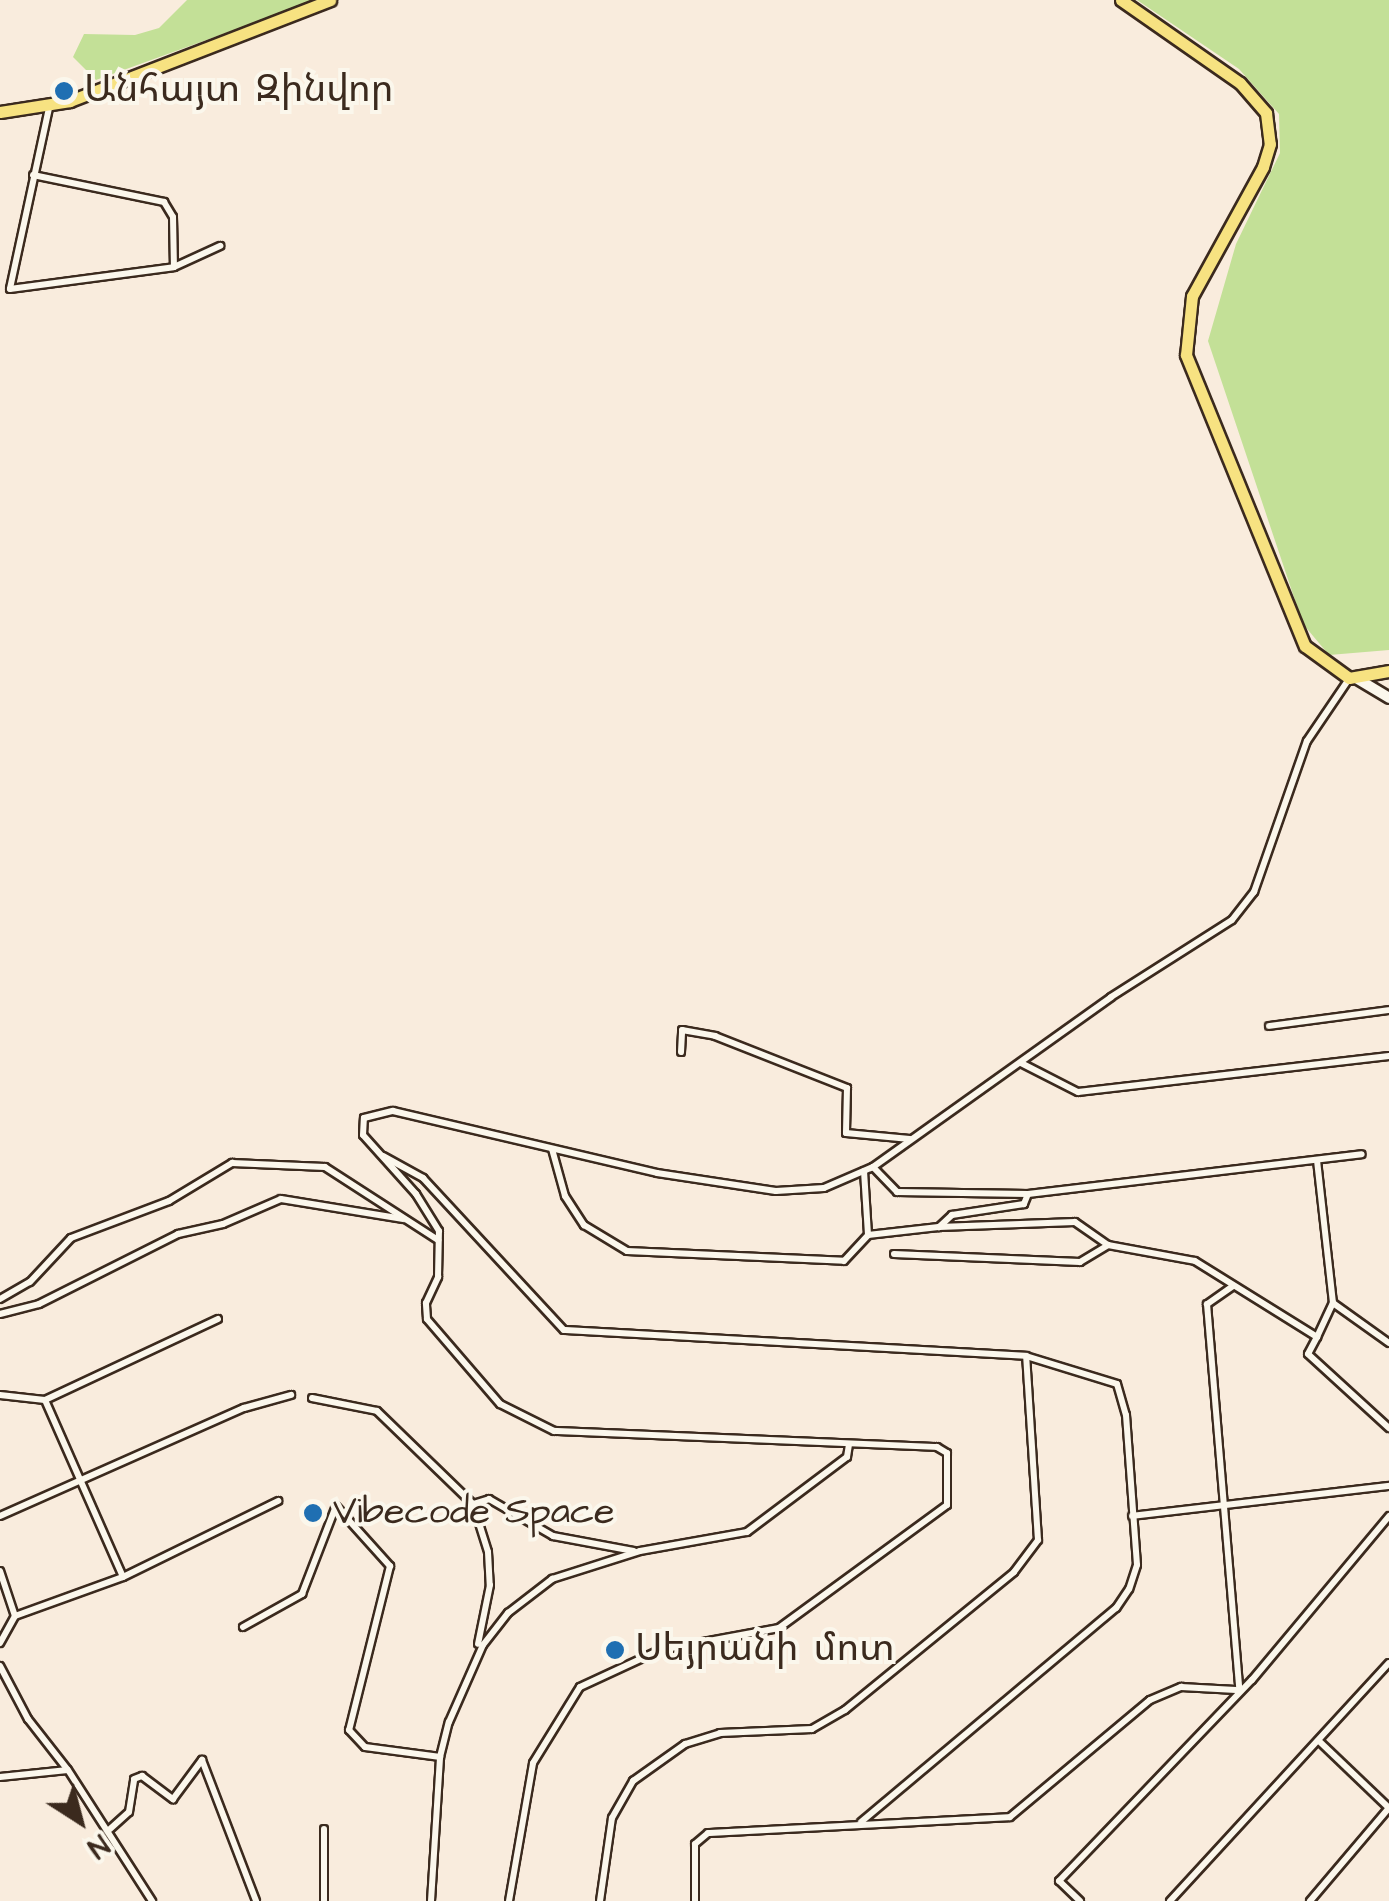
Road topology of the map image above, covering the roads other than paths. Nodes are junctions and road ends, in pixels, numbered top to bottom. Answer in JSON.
{"nodes":[{"id":1,"x":330,"y":0,"type":"edge"},
{"id":2,"x":1121,"y":0,"type":"edge"},
{"id":3,"x":49,"y":108,"type":"junction"},
{"id":4,"x":0,"y":112,"type":"edge"},
{"id":5,"x":33,"y":176,"type":"junction"},
{"id":6,"x":220,"y":246,"type":"dead end"},
{"id":7,"x":174,"y":267,"type":"junction"},
{"id":8,"x":1389,"y":671,"type":"edge"},
{"id":9,"x":1353,"y":678,"type":"junction"},
{"id":10,"x":1389,"y":698,"type":"edge"},
{"id":11,"x":1389,"y":1010,"type":"edge"},
{"id":12,"x":1269,"y":1026,"type":"dead end"},
{"id":13,"x":681,"y":1052,"type":"dead end"},
{"id":14,"x":1389,"y":1056,"type":"edge"},
{"id":15,"x":1021,"y":1063,"type":"junction"},
{"id":16,"x":911,"y":1139,"type":"junction"},
{"id":17,"x":552,"y":1149,"type":"junction"},
{"id":18,"x":1362,"y":1154,"type":"dead end"},
{"id":19,"x":381,"y":1156,"type":"junction"},
{"id":20,"x":1317,"y":1160,"type":"junction"},
{"id":21,"x":874,"y":1166,"type":"junction"},
{"id":22,"x":864,"y":1170,"type":"junction"},
{"id":23,"x":1028,"y":1194,"type":"junction"},
{"id":24,"x":405,"y":1219,"type":"junction"},
{"id":25,"x":939,"y":1226,"type":"junction"},
{"id":26,"x":868,"y":1235,"type":"junction"},
{"id":27,"x":439,"y":1241,"type":"junction"},
{"id":28,"x":1108,"y":1245,"type":"junction"},
{"id":29,"x":894,"y":1254,"type":"dead end"},
{"id":30,"x":1234,"y":1286,"type":"junction"},
{"id":31,"x":0,"y":1299,"type":"edge"},
{"id":32,"x":1333,"y":1303,"type":"junction"},
{"id":33,"x":0,"y":1314,"type":"edge"},
{"id":34,"x":218,"y":1319,"type":"dead end"},
{"id":35,"x":1317,"y":1337,"type":"junction"},
{"id":36,"x":1389,"y":1343,"type":"edge"},
{"id":37,"x":1026,"y":1356,"type":"junction"},
{"id":38,"x":0,"y":1395,"type":"edge"},
{"id":39,"x":291,"y":1395,"type":"dead end"},
{"id":40,"x":312,"y":1398,"type":"dead end"},
{"id":41,"x":44,"y":1400,"type":"junction"},
{"id":42,"x":1389,"y":1428,"type":"edge"},
{"id":43,"x":849,"y":1444,"type":"junction"},
{"id":44,"x":83,"y":1482,"type":"junction"},
{"id":45,"x":1389,"y":1486,"type":"edge"},
{"id":46,"x":278,"y":1501,"type":"dead end"},
{"id":47,"x":1228,"y":1502,"type":"junction"},
{"id":48,"x":473,"y":1504,"type":"junction"},
{"id":49,"x":0,"y":1516,"type":"edge"},
{"id":50,"x":1132,"y":1516,"type":"junction"},
{"id":51,"x":1389,"y":1516,"type":"edge"},
{"id":52,"x":640,"y":1551,"type":"junction"},
{"id":53,"x":0,"y":1571,"type":"edge"},
{"id":54,"x":123,"y":1577,"type":"junction"},
{"id":55,"x":14,"y":1616,"type":"junction"},
{"id":56,"x":242,"y":1627,"type":"dead end"},
{"id":57,"x":0,"y":1643,"type":"edge"},
{"id":58,"x":478,"y":1644,"type":"dead end"},
{"id":59,"x":1389,"y":1663,"type":"edge"},
{"id":60,"x":0,"y":1666,"type":"edge"},
{"id":61,"x":1238,"y":1689,"type":"junction"},
{"id":62,"x":1320,"y":1742,"type":"junction"},
{"id":63,"x":440,"y":1757,"type":"junction"},
{"id":64,"x":68,"y":1770,"type":"junction"},
{"id":65,"x":0,"y":1777,"type":"edge"},
{"id":66,"x":1389,"y":1808,"type":"edge"},
{"id":67,"x":861,"y":1822,"type":"junction"},
{"id":68,"x":110,"y":1829,"type":"junction"},
{"id":69,"x":324,"y":1829,"type":"dead end"},
{"id":70,"x":1070,"y":1899,"type":"edge"},
{"id":71,"x":152,"y":1901,"type":"edge"},
{"id":72,"x":256,"y":1901,"type":"edge"},
{"id":73,"x":324,"y":1901,"type":"edge"},
{"id":74,"x":431,"y":1901,"type":"edge"},
{"id":75,"x":509,"y":1901,"type":"edge"},
{"id":76,"x":600,"y":1901,"type":"edge"},
{"id":77,"x":695,"y":1901,"type":"edge"},
{"id":78,"x":1080,"y":1901,"type":"edge"},
{"id":79,"x":1170,"y":1901,"type":"edge"},
{"id":80,"x":1310,"y":1901,"type":"edge"}],
"edges":[{"from":1,"to":3,"type":"main road"},
{"from":2,"to":9,"type":"main road"},
{"from":3,"to":4,"type":"main road"},
{"from":3,"to":5,"type":"street"},
{"from":5,"to":7,"type":"street"},
{"from":5,"to":7,"type":"street"},
{"from":6,"to":7,"type":"street"},
{"from":8,"to":9,"type":"main road"},
{"from":9,"to":10,"type":"main road"},
{"from":9,"to":15,"type":"street"},
{"from":11,"to":12,"type":"street"},
{"from":13,"to":16,"type":"street"},
{"from":14,"to":15,"type":"street"},
{"from":15,"to":16,"type":"street"},
{"from":16,"to":21,"type":"street"},
{"from":17,"to":19,"type":"street"},
{"from":17,"to":22,"type":"street"},
{"from":17,"to":26,"type":"street"},
{"from":18,"to":20,"type":"street"},
{"from":19,"to":27,"type":"street"},
{"from":19,"to":37,"type":"street"},
{"from":20,"to":23,"type":"street"},
{"from":20,"to":32,"type":"street"},
{"from":21,"to":22,"type":"street"},
{"from":21,"to":23,"type":"street"},
{"from":22,"to":26,"type":"street"},
{"from":23,"to":25,"type":"street"},
{"from":24,"to":27,"type":"street"},
{"from":24,"to":31,"type":"street"},
{"from":24,"to":33,"type":"street"},
{"from":25,"to":26,"type":"street"},
{"from":25,"to":28,"type":"street"},
{"from":27,"to":43,"type":"street"},
{"from":28,"to":29,"type":"street"},
{"from":28,"to":30,"type":"street"},
{"from":30,"to":35,"type":"street"},
{"from":30,"to":47,"type":"street"},
{"from":32,"to":35,"type":"street"},
{"from":32,"to":36,"type":"street"},
{"from":34,"to":41,"type":"street"},
{"from":35,"to":42,"type":"street"},
{"from":37,"to":50,"type":"street"},
{"from":37,"to":76,"type":"street"},
{"from":38,"to":41,"type":"street"},
{"from":39,"to":44,"type":"street"},
{"from":40,"to":48,"type":"street"},
{"from":41,"to":44,"type":"street"},
{"from":43,"to":52,"type":"street"},
{"from":43,"to":75,"type":"street"},
{"from":44,"to":49,"type":"street"},
{"from":44,"to":54,"type":"street"},
{"from":45,"to":47,"type":"street"},
{"from":46,"to":54,"type":"street"},
{"from":47,"to":50,"type":"street"},
{"from":47,"to":61,"type":"street"},
{"from":48,"to":52,"type":"street"},
{"from":48,"to":58,"type":"street"},
{"from":50,"to":67,"type":"street"},
{"from":51,"to":61,"type":"street"},
{"from":52,"to":63,"type":"street"},
{"from":53,"to":55,"type":"street"},
{"from":54,"to":55,"type":"street"},
{"from":55,"to":57,"type":"street"},
{"from":56,"to":63,"type":"street"},
{"from":59,"to":62,"type":"street"},
{"from":60,"to":64,"type":"street"},
{"from":61,"to":67,"type":"street"},
{"from":61,"to":70,"type":"street"},
{"from":62,"to":66,"type":"street"},
{"from":62,"to":79,"type":"street"},
{"from":63,"to":74,"type":"street"},
{"from":64,"to":65,"type":"street"},
{"from":64,"to":68,"type":"street"},
{"from":66,"to":80,"type":"street"},
{"from":67,"to":77,"type":"street"},
{"from":68,"to":71,"type":"street"},
{"from":68,"to":72,"type":"street"},
{"from":69,"to":73,"type":"street"},
{"from":70,"to":78,"type":"street"}]}
